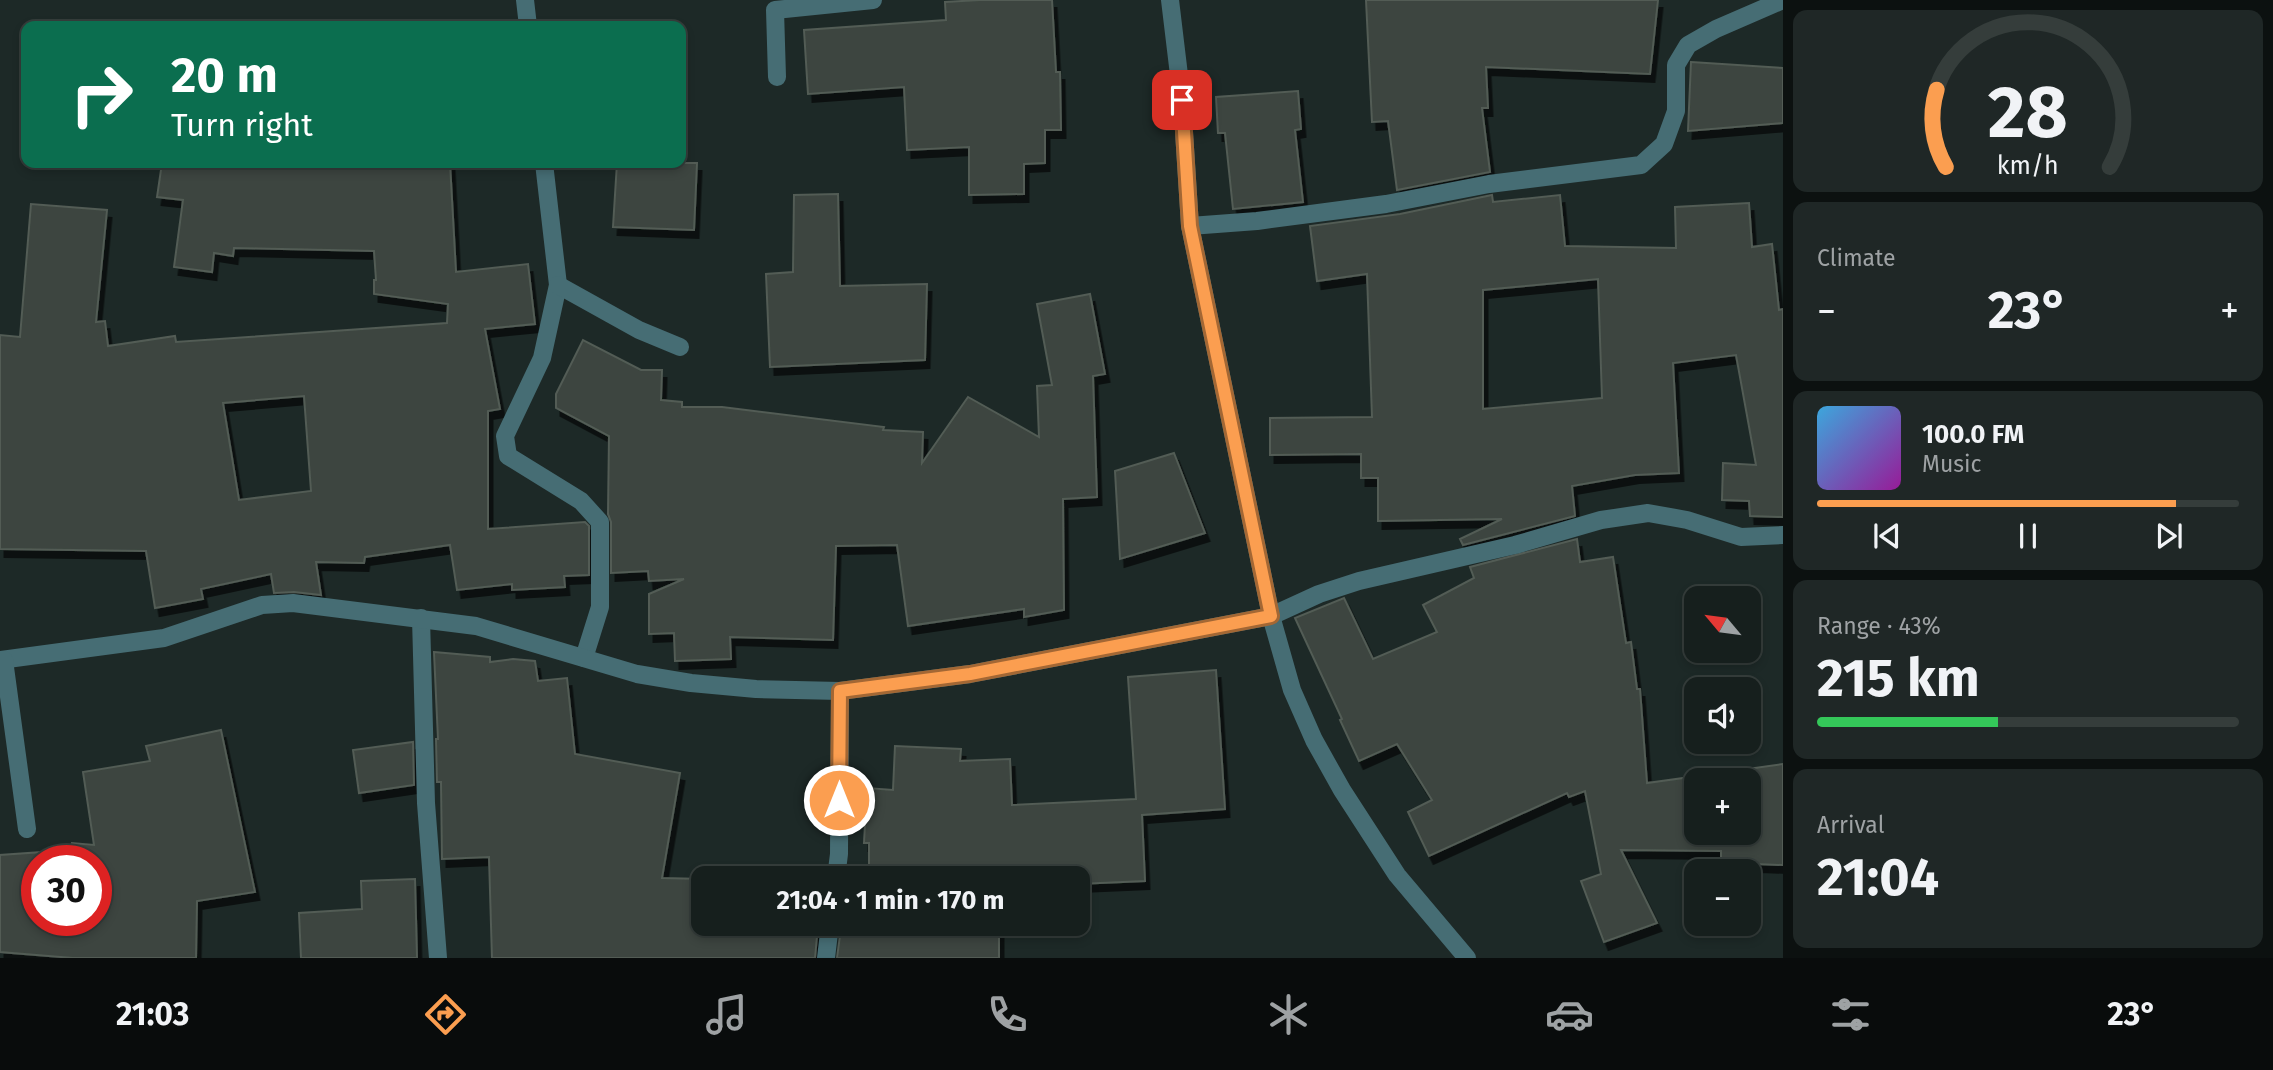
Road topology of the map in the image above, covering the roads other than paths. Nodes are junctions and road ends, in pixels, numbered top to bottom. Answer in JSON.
{"nodes":[{"id":1,"x":526,"y":0,"type":"edge"},
{"id":2,"x":873,"y":0,"type":"edge"},
{"id":3,"x":1170,"y":0,"type":"edge"},
{"id":4,"x":1783,"y":0,"type":"edge"},
{"id":5,"x":528,"y":21,"type":"edge"},
{"id":6,"x":777,"y":77,"type":"dead end"},
{"id":7,"x":545,"y":168,"type":"edge"},
{"id":8,"x":1190,"y":226,"type":"junction"},
{"id":9,"x":558,"y":285,"type":"junction"},
{"id":10,"x":680,"y":348,"type":"dead end"},
{"id":11,"x":1783,"y":535,"type":"edge"},
{"id":12,"x":1271,"y":616,"type":"junction"},
{"id":13,"x":421,"y":618,"type":"junction"},
{"id":14,"x":584,"y":658,"type":"junction"},
{"id":15,"x":2,"y":660,"type":"edge"},
{"id":16,"x":840,"y":691,"type":"junction"},
{"id":17,"x":27,"y":829,"type":"dead end"},
{"id":18,"x":838,"y":866,"type":"edge"},
{"id":19,"x":829,"y":936,"type":"edge"},
{"id":20,"x":439,"y":958,"type":"edge"},
{"id":21,"x":826,"y":958,"type":"edge"},
{"id":22,"x":1467,"y":958,"type":"edge"}],
"edges":[{"from":1,"to":5,"type":"street"},
{"from":2,"to":6,"type":"street"},
{"from":3,"to":8,"type":"street"},
{"from":4,"to":8,"type":"street"},
{"from":7,"to":9,"type":"street"},
{"from":8,"to":12,"type":"street"},
{"from":9,"to":10,"type":"street"},
{"from":9,"to":14,"type":"street"},
{"from":11,"to":12,"type":"street"},
{"from":12,"to":16,"type":"street"},
{"from":12,"to":22,"type":"street"},
{"from":13,"to":14,"type":"street"},
{"from":13,"to":15,"type":"street"},
{"from":13,"to":20,"type":"street"},
{"from":14,"to":16,"type":"street"},
{"from":15,"to":17,"type":"street"},
{"from":16,"to":18,"type":"street"},
{"from":19,"to":21,"type":"street"}]}
